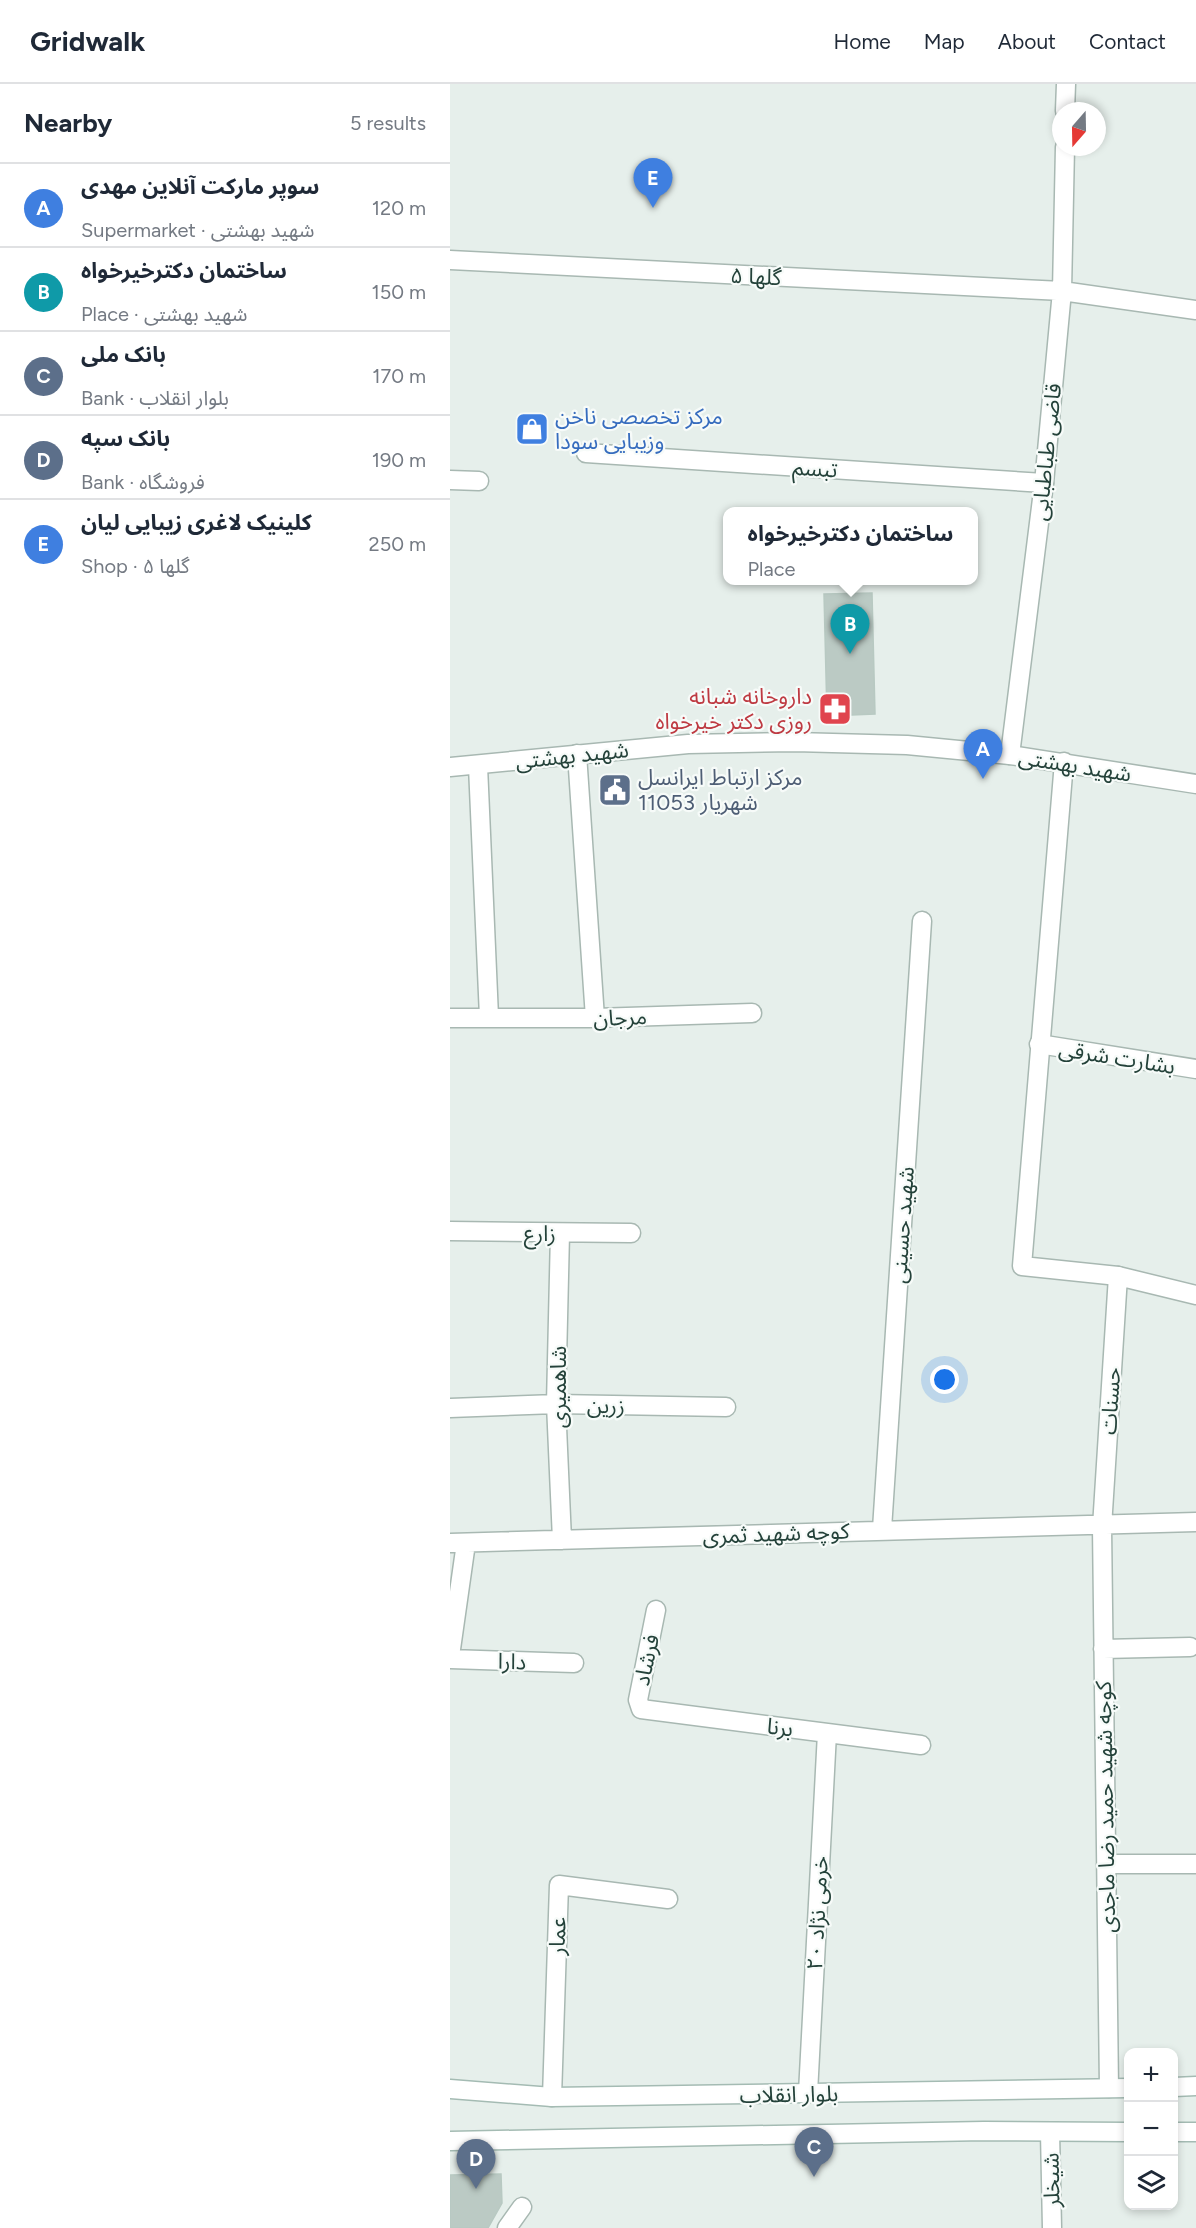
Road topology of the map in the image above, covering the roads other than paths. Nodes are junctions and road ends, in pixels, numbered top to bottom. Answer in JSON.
{"nodes":[{"id":1,"x":1066,"y":84,"type":"edge"},
{"id":2,"x":1065,"y":102,"type":"edge"},
{"id":3,"x":1065,"y":156,"type":"edge"},
{"id":4,"x":450,"y":260,"type":"edge"},
{"id":5,"x":1062,"y":291,"type":"junction"},
{"id":6,"x":1196,"y":310,"type":"edge"},
{"id":7,"x":586,"y":453,"type":"dead end"},
{"id":8,"x":450,"y":480,"type":"edge"},
{"id":9,"x":479,"y":481,"type":"dead end"},
{"id":10,"x":1044,"y":483,"type":"junction"},
{"id":11,"x":577,"y":754,"type":"junction"},
{"id":12,"x":1010,"y":755,"type":"junction"},
{"id":13,"x":1064,"y":762,"type":"junction"},
{"id":14,"x":478,"y":766,"type":"junction"},
{"id":15,"x":450,"y":767,"type":"edge"},
{"id":16,"x":1196,"y":784,"type":"edge"},
{"id":17,"x":922,"y":921,"type":"dead end"},
{"id":18,"x":752,"y":1013,"type":"dead end"},
{"id":19,"x":450,"y":1017,"type":"edge"},
{"id":20,"x":489,"y":1017,"type":"junction"},
{"id":21,"x":595,"y":1018,"type":"junction"},
{"id":22,"x":1039,"y":1044,"type":"junction"},
{"id":23,"x":1196,"y":1069,"type":"edge"},
{"id":24,"x":450,"y":1231,"type":"edge"},
{"id":25,"x":560,"y":1233,"type":"junction"},
{"id":26,"x":631,"y":1233,"type":"dead end"},
{"id":27,"x":1118,"y":1276,"type":"junction"},
{"id":28,"x":1196,"y":1295,"type":"edge"},
{"id":29,"x":556,"y":1404,"type":"junction"},
{"id":30,"x":726,"y":1407,"type":"dead end"},
{"id":31,"x":450,"y":1408,"type":"edge"},
{"id":32,"x":1196,"y":1522,"type":"edge"},
{"id":33,"x":1102,"y":1527,"type":"junction"},
{"id":34,"x":882,"y":1529,"type":"junction"},
{"id":35,"x":562,"y":1540,"type":"junction"},
{"id":36,"x":458,"y":1543,"type":"edge"},
{"id":37,"x":656,"y":1610,"type":"dead end"},
{"id":38,"x":1190,"y":1647,"type":"dead end"},
{"id":39,"x":1103,"y":1649,"type":"junction"},
{"id":40,"x":450,"y":1657,"type":"edge"},
{"id":41,"x":574,"y":1663,"type":"dead end"},
{"id":42,"x":640,"y":1709,"type":"joint"},
{"id":43,"x":827,"y":1732,"type":"junction"},
{"id":44,"x":921,"y":1744,"type":"dead end"},
{"id":45,"x":1106,"y":1864,"type":"junction"},
{"id":46,"x":1196,"y":1864,"type":"edge"},
{"id":47,"x":669,"y":1899,"type":"dead end"},
{"id":48,"x":1196,"y":2086,"type":"edge"},
{"id":49,"x":1178,"y":2087,"type":"edge"},
{"id":50,"x":1109,"y":2088,"type":"junction"},
{"id":51,"x":1124,"y":2088,"type":"edge"},
{"id":52,"x":450,"y":2089,"type":"edge"},
{"id":53,"x":808,"y":2094,"type":"junction"},
{"id":54,"x":552,"y":2097,"type":"junction"},
{"id":55,"x":1050,"y":2132,"type":"junction"},
{"id":56,"x":1124,"y":2132,"type":"edge"},
{"id":57,"x":1178,"y":2132,"type":"edge"},
{"id":58,"x":1196,"y":2132,"type":"edge"},
{"id":59,"x":450,"y":2141,"type":"edge"},
{"id":60,"x":522,"y":2207,"type":"dead end"},
{"id":61,"x":507,"y":2228,"type":"edge"},
{"id":62,"x":1052,"y":2228,"type":"edge"}],
"edges":[{"from":1,"to":2,"type":"street"},
{"from":3,"to":5,"type":"street","name":"قاضی طباطبایی"},
{"from":4,"to":5,"type":"street","name":"گلها ۵"},
{"from":5,"to":6,"type":"street","name":"گلها ۵"},
{"from":5,"to":10,"type":"street","name":"قاضی طباطبایی"},
{"from":7,"to":10,"type":"street","name":"تبسم"},
{"from":8,"to":9,"type":"street"},
{"from":10,"to":12,"type":"street","name":"قاضی طباطبایی"},
{"from":11,"to":12,"type":"street","name":"شهید بهشتی"},
{"from":11,"to":14,"type":"street","name":"شهید بهشتی"},
{"from":11,"to":21,"type":"street"},
{"from":12,"to":13,"type":"street","name":"شهید بهشتی"},
{"from":13,"to":16,"type":"street","name":"شهید بهشتی"},
{"from":13,"to":22,"type":"street"},
{"from":14,"to":15,"type":"street","name":"شهید بهشتی"},
{"from":14,"to":20,"type":"street"},
{"from":17,"to":34,"type":"street","name":"شهید حسینی"},
{"from":18,"to":21,"type":"street","name":"مرجان"},
{"from":19,"to":20,"type":"street"},
{"from":20,"to":21,"type":"street","name":"مرجان"},
{"from":22,"to":23,"type":"street","name":"بشارت شرقی"},
{"from":22,"to":27,"type":"street"},
{"from":24,"to":25,"type":"street","name":"زارع"},
{"from":25,"to":26,"type":"street","name":"زارع"},
{"from":25,"to":29,"type":"street","name":"شاهمیری"},
{"from":27,"to":28,"type":"street"},
{"from":27,"to":33,"type":"street","name":"حسنات"},
{"from":29,"to":30,"type":"street","name":"زرین"},
{"from":29,"to":31,"type":"street","name":"زرین"},
{"from":29,"to":35,"type":"street","name":"شاهمیری"},
{"from":32,"to":33,"type":"street","name":"کوچه شهید ثمری"},
{"from":33,"to":34,"type":"street","name":"کوچه شهید ثمری"},
{"from":33,"to":39,"type":"street","name":"کوچه شهید حمید رضا ماجدی"},
{"from":34,"to":35,"type":"street","name":"کوچه شهید ثمری"},
{"from":35,"to":36,"type":"street","name":"کوچه شهید ثمری"},
{"from":36,"to":40,"type":"street"},
{"from":37,"to":42,"type":"street","name":"فرشاد"},
{"from":38,"to":39,"type":"street"},
{"from":39,"to":45,"type":"street","name":"کوچه شهید حمید رضا ماجدی"},
{"from":40,"to":41,"type":"street","name":"دارا"},
{"from":42,"to":43,"type":"street","name":"برنا"},
{"from":43,"to":44,"type":"street","name":"برنا"},
{"from":43,"to":53,"type":"street","name":"خرمی نژاد ۲۰"},
{"from":45,"to":46,"type":"street"},
{"from":45,"to":50,"type":"street","name":"کوچه شهید حمید رضا ماجدی"},
{"from":47,"to":54,"type":"street","name":"عمار"},
{"from":48,"to":49,"type":"street"},
{"from":50,"to":51,"type":"street","name":"بلوار انقلاب"},
{"from":50,"to":53,"type":"street","name":"بلوار انقلاب"},
{"from":52,"to":54,"type":"street","name":"بلوار انقلاب"},
{"from":53,"to":54,"type":"street","name":"بلوار انقلاب"},
{"from":55,"to":56,"type":"street","name":"بلوار انقلاب"},
{"from":55,"to":59,"type":"street","name":"بلوار انقلاب"},
{"from":55,"to":62,"type":"street","name":"شیخلر"},
{"from":57,"to":58,"type":"street"},
{"from":60,"to":61,"type":"street"}]}
